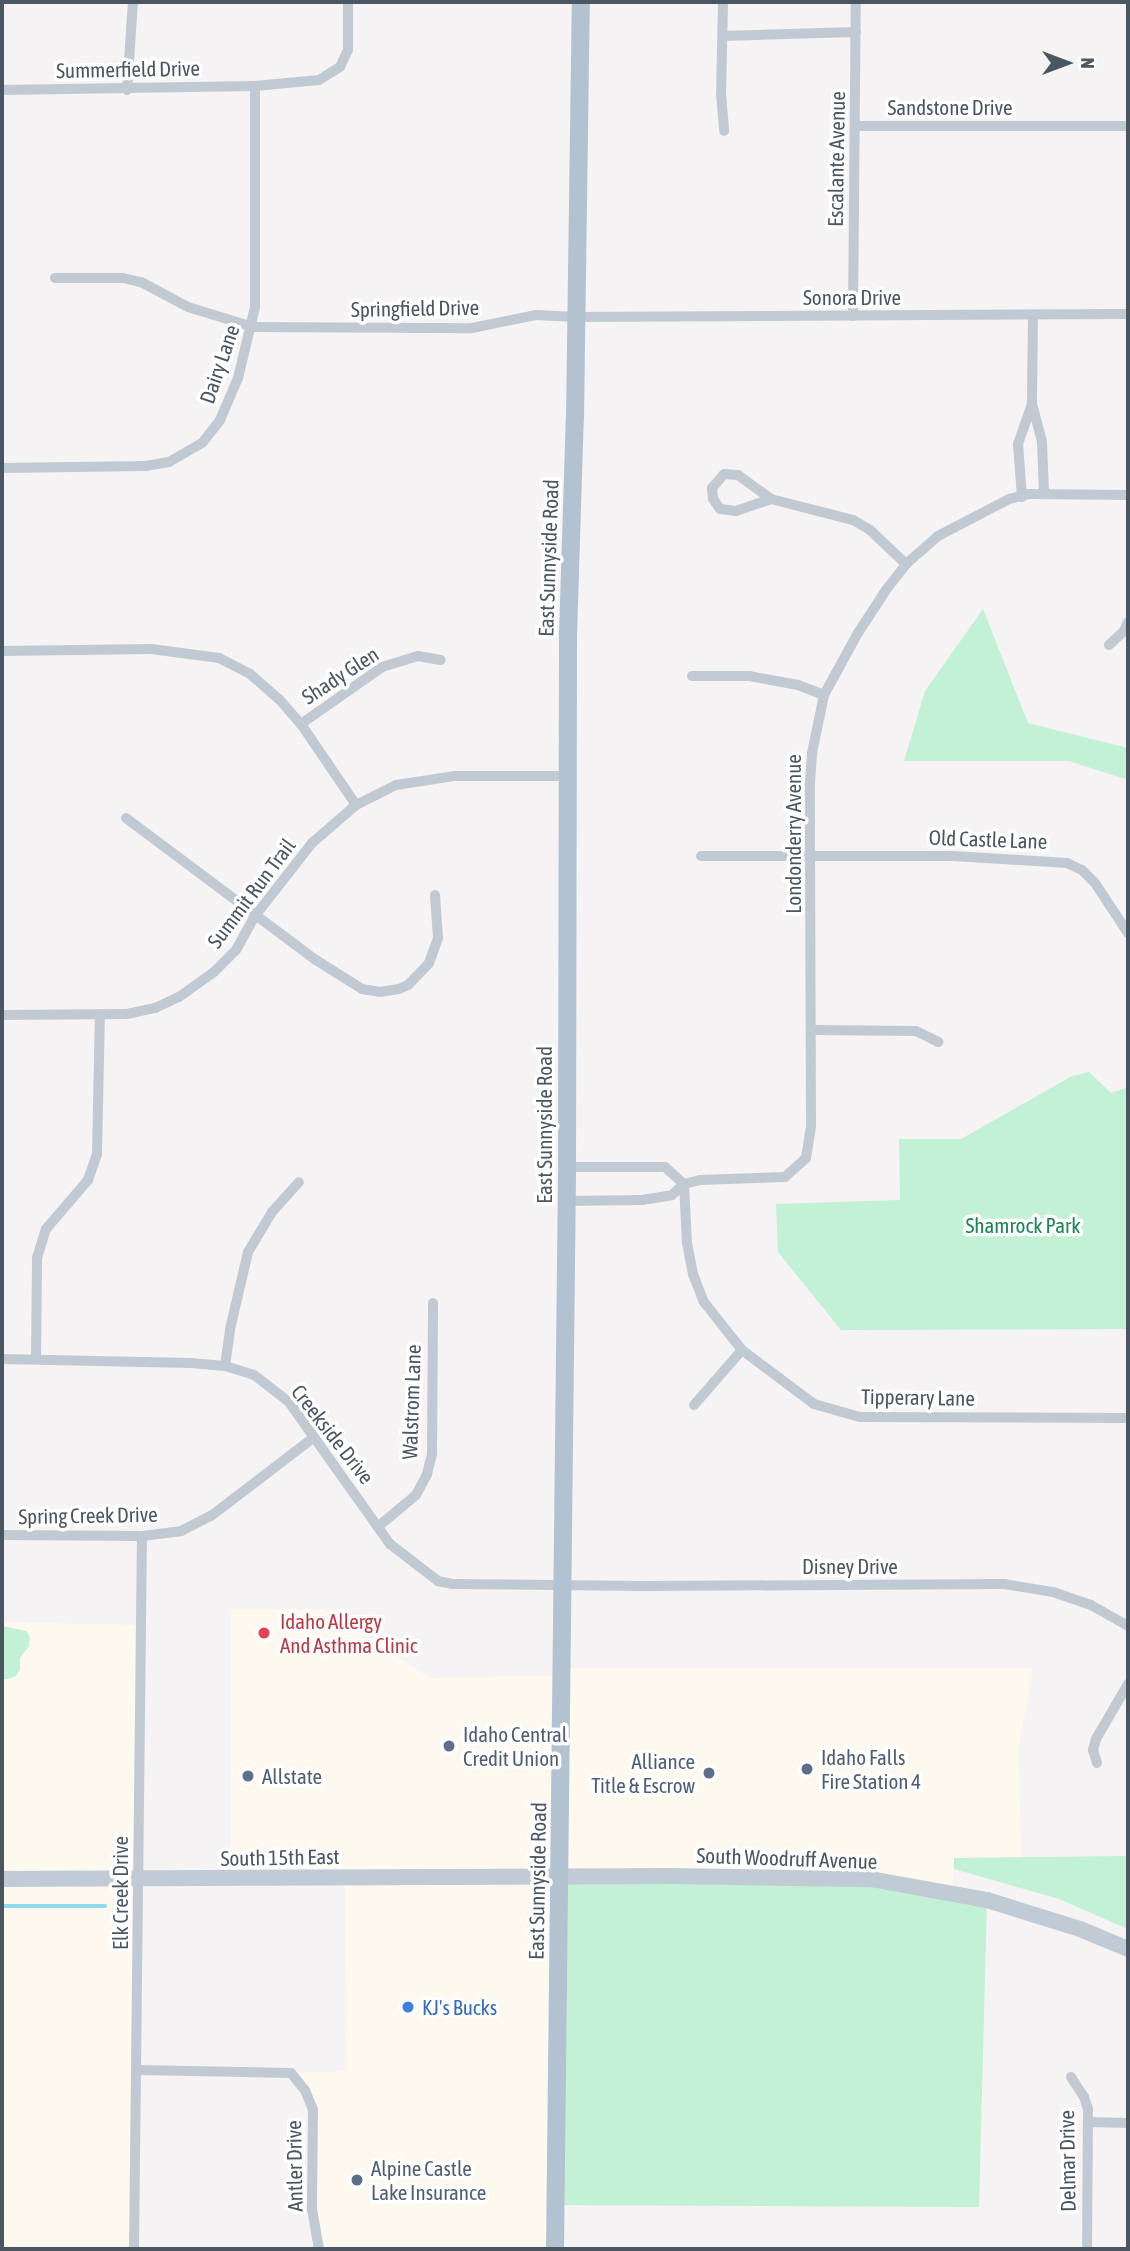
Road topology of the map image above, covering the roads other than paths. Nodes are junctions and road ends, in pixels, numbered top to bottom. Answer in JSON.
{"nodes":[{"id":1,"x":133,"y":2,"type":"edge"},
{"id":2,"x":348,"y":2,"type":"edge"},
{"id":3,"x":581,"y":2,"type":"edge"},
{"id":4,"x":723,"y":2,"type":"edge"},
{"id":5,"x":856,"y":2,"type":"edge"},
{"id":6,"x":856,"y":32,"type":"junction"},
{"id":7,"x":723,"y":36,"type":"junction"},
{"id":8,"x":255,"y":86,"type":"junction"},
{"id":9,"x":2,"y":90,"type":"edge"},
{"id":10,"x":127,"y":90,"type":"junction"},
{"id":11,"x":856,"y":126,"type":"junction"},
{"id":12,"x":1128,"y":126,"type":"edge"},
{"id":13,"x":724,"y":131,"type":"dead end"},
{"id":14,"x":55,"y":278,"type":"dead end"},
{"id":15,"x":1128,"y":314,"type":"edge"},
{"id":16,"x":853,"y":316,"type":"junction"},
{"id":17,"x":1033,"y":316,"type":"junction"},
{"id":18,"x":576,"y":317,"type":"junction"},
{"id":19,"x":253,"y":327,"type":"junction"},
{"id":20,"x":1032,"y":404,"type":"junction"},
{"id":21,"x":2,"y":468,"type":"edge"},
{"id":22,"x":1044,"y":493,"type":"junction"},
{"id":23,"x":1128,"y":495,"type":"edge"},
{"id":24,"x":1022,"y":497,"type":"junction"},
{"id":25,"x":771,"y":499,"type":"junction"},
{"id":26,"x":906,"y":564,"type":"junction"},
{"id":27,"x":1128,"y":622,"type":"edge"},
{"id":28,"x":1109,"y":646,"type":"dead end"},
{"id":29,"x":2,"y":651,"type":"edge"},
{"id":30,"x":441,"y":660,"type":"dead end"},
{"id":31,"x":692,"y":677,"type":"dead end"},
{"id":32,"x":824,"y":695,"type":"junction"},
{"id":33,"x":301,"y":724,"type":"junction"},
{"id":34,"x":567,"y":776,"type":"junction"},
{"id":35,"x":356,"y":805,"type":"junction"},
{"id":36,"x":126,"y":818,"type":"dead end"},
{"id":37,"x":701,"y":856,"type":"dead end"},
{"id":38,"x":812,"y":858,"type":"junction"},
{"id":39,"x":435,"y":895,"type":"dead end"},
{"id":40,"x":256,"y":916,"type":"junction"},
{"id":41,"x":1128,"y":933,"type":"edge"},
{"id":42,"x":2,"y":1014,"type":"edge"},
{"id":43,"x":100,"y":1014,"type":"junction"},
{"id":44,"x":812,"y":1030,"type":"junction"},
{"id":45,"x":939,"y":1042,"type":"dead end"},
{"id":46,"x":567,"y":1167,"type":"junction"},
{"id":47,"x":299,"y":1182,"type":"dead end"},
{"id":48,"x":684,"y":1184,"type":"junction"},
{"id":49,"x":566,"y":1201,"type":"junction"},
{"id":50,"x":433,"y":1303,"type":"dead end"},
{"id":51,"x":742,"y":1350,"type":"junction"},
{"id":52,"x":2,"y":1359,"type":"edge"},
{"id":53,"x":36,"y":1359,"type":"junction"},
{"id":54,"x":225,"y":1366,"type":"junction"},
{"id":55,"x":694,"y":1405,"type":"dead end"},
{"id":56,"x":1128,"y":1418,"type":"edge"},
{"id":57,"x":313,"y":1438,"type":"junction"},
{"id":58,"x":380,"y":1525,"type":"junction"},
{"id":59,"x":2,"y":1535,"type":"edge"},
{"id":60,"x":142,"y":1536,"type":"junction"},
{"id":61,"x":563,"y":1584,"type":"junction"},
{"id":62,"x":1128,"y":1626,"type":"edge"},
{"id":63,"x":1128,"y":1684,"type":"edge"},
{"id":64,"x":1097,"y":1763,"type":"dead end"},
{"id":65,"x":560,"y":1877,"type":"junction"},
{"id":66,"x":2,"y":1879,"type":"edge"},
{"id":67,"x":139,"y":1880,"type":"junction"},
{"id":68,"x":1128,"y":1949,"type":"edge"},
{"id":69,"x":138,"y":2070,"type":"junction"},
{"id":70,"x":1071,"y":2077,"type":"dead end"},
{"id":71,"x":1088,"y":2122,"type":"junction"},
{"id":72,"x":1128,"y":2123,"type":"edge"},
{"id":73,"x":134,"y":2249,"type":"edge"},
{"id":74,"x":319,"y":2249,"type":"edge"},
{"id":75,"x":555,"y":2249,"type":"edge"},
{"id":76,"x":1087,"y":2249,"type":"edge"}],
"edges":[{"from":1,"to":10,"type":"street"},
{"from":2,"to":8,"type":"street","name":"Summerfield Drive"},
{"from":3,"to":18,"type":"main road","name":"East Sunnyside Road"},
{"from":4,"to":7,"type":"street"},
{"from":5,"to":6,"type":"street","name":"Escalante Avenue"},
{"from":6,"to":7,"type":"street"},
{"from":6,"to":11,"type":"street","name":"Escalante Avenue"},
{"from":7,"to":13,"type":"street"},
{"from":8,"to":10,"type":"street","name":"Summerfield Drive"},
{"from":8,"to":19,"type":"street","name":"Dairy Lane"},
{"from":9,"to":10,"type":"street","name":"Summerfield Drive"},
{"from":11,"to":12,"type":"street","name":"Sandstone Drive"},
{"from":11,"to":16,"type":"street","name":"Escalante Avenue"},
{"from":14,"to":19,"type":"street","name":"Springfield Drive"},
{"from":15,"to":17,"type":"street","name":"Sonora Drive"},
{"from":16,"to":17,"type":"street","name":"Sonora Drive"},
{"from":16,"to":18,"type":"street","name":"Sonora Drive"},
{"from":17,"to":20,"type":"street"},
{"from":18,"to":19,"type":"street","name":"Springfield Drive"},
{"from":18,"to":34,"type":"main road","name":"East Sunnyside Road"},
{"from":19,"to":21,"type":"street","name":"Dairy Lane"},
{"from":20,"to":22,"type":"street"},
{"from":20,"to":24,"type":"street"},
{"from":22,"to":23,"type":"street","name":"Londonderry Avenue"},
{"from":22,"to":24,"type":"street","name":"Londonderry Avenue"},
{"from":24,"to":26,"type":"street","name":"Londonderry Avenue"},
{"from":25,"to":25,"type":"street"},
{"from":25,"to":26,"type":"street"},
{"from":26,"to":32,"type":"street","name":"Londonderry Avenue"},
{"from":27,"to":28,"type":"street"},
{"from":29,"to":33,"type":"street"},
{"from":30,"to":33,"type":"street","name":"Shady Glen"},
{"from":31,"to":32,"type":"street"},
{"from":32,"to":38,"type":"street","name":"Londonderry Avenue"},
{"from":33,"to":35,"type":"street"},
{"from":34,"to":35,"type":"street","name":"Summit Run Trail"},
{"from":34,"to":46,"type":"main road","name":"East Sunnyside Road"},
{"from":35,"to":40,"type":"street","name":"Summit Run Trail"},
{"from":36,"to":40,"type":"street"},
{"from":37,"to":38,"type":"street","name":"Old Castle Lane"},
{"from":38,"to":41,"type":"street","name":"Old Castle Lane"},
{"from":38,"to":44,"type":"street","name":"Londonderry Avenue"},
{"from":39,"to":40,"type":"street"},
{"from":40,"to":43,"type":"street","name":"Summit Run Trail"},
{"from":42,"to":43,"type":"street","name":"Summit Run Trail"},
{"from":43,"to":53,"type":"street"},
{"from":44,"to":45,"type":"street"},
{"from":44,"to":48,"type":"street","name":"Londonderry Avenue"},
{"from":46,"to":48,"type":"street"},
{"from":46,"to":49,"type":"main road","name":"East Sunnyside Road"},
{"from":47,"to":54,"type":"street"},
{"from":48,"to":49,"type":"street","name":"Londonderry Avenue"},
{"from":48,"to":51,"type":"street","name":"Tipperary Lane"},
{"from":49,"to":61,"type":"main road","name":"East Sunnyside Road"},
{"from":50,"to":58,"type":"street","name":"Walstrom Lane"},
{"from":51,"to":55,"type":"street"},
{"from":51,"to":56,"type":"street","name":"Tipperary Lane"},
{"from":52,"to":53,"type":"street","name":"Creekside Drive"},
{"from":53,"to":54,"type":"street","name":"Creekside Drive"},
{"from":54,"to":57,"type":"street","name":"Creekside Drive"},
{"from":57,"to":58,"type":"street","name":"Creekside Drive"},
{"from":57,"to":60,"type":"street","name":"Spring Creek Drive"},
{"from":58,"to":61,"type":"street","name":"Creekside Drive"},
{"from":59,"to":60,"type":"street","name":"Spring Creek Drive"},
{"from":60,"to":67,"type":"street","name":"Elk Creek Drive"},
{"from":61,"to":62,"type":"street","name":"Disney Drive"},
{"from":61,"to":65,"type":"main road","name":"East Sunnyside Road"},
{"from":63,"to":64,"type":"street"},
{"from":65,"to":67,"type":"main road","name":"South 15th East"},
{"from":65,"to":68,"type":"main road","name":"South Woodruff Avenue"},
{"from":65,"to":75,"type":"main road","name":"East Sunnyside Road"},
{"from":66,"to":67,"type":"main road","name":"South 15th East"},
{"from":67,"to":69,"type":"street","name":"Elk Creek Drive"},
{"from":69,"to":73,"type":"street","name":"Elk Creek Drive"},
{"from":69,"to":74,"type":"street","name":"Antler Drive"},
{"from":70,"to":71,"type":"street","name":"Delmar Drive"},
{"from":71,"to":72,"type":"street"},
{"from":71,"to":76,"type":"street","name":"Delmar Drive"}]}
